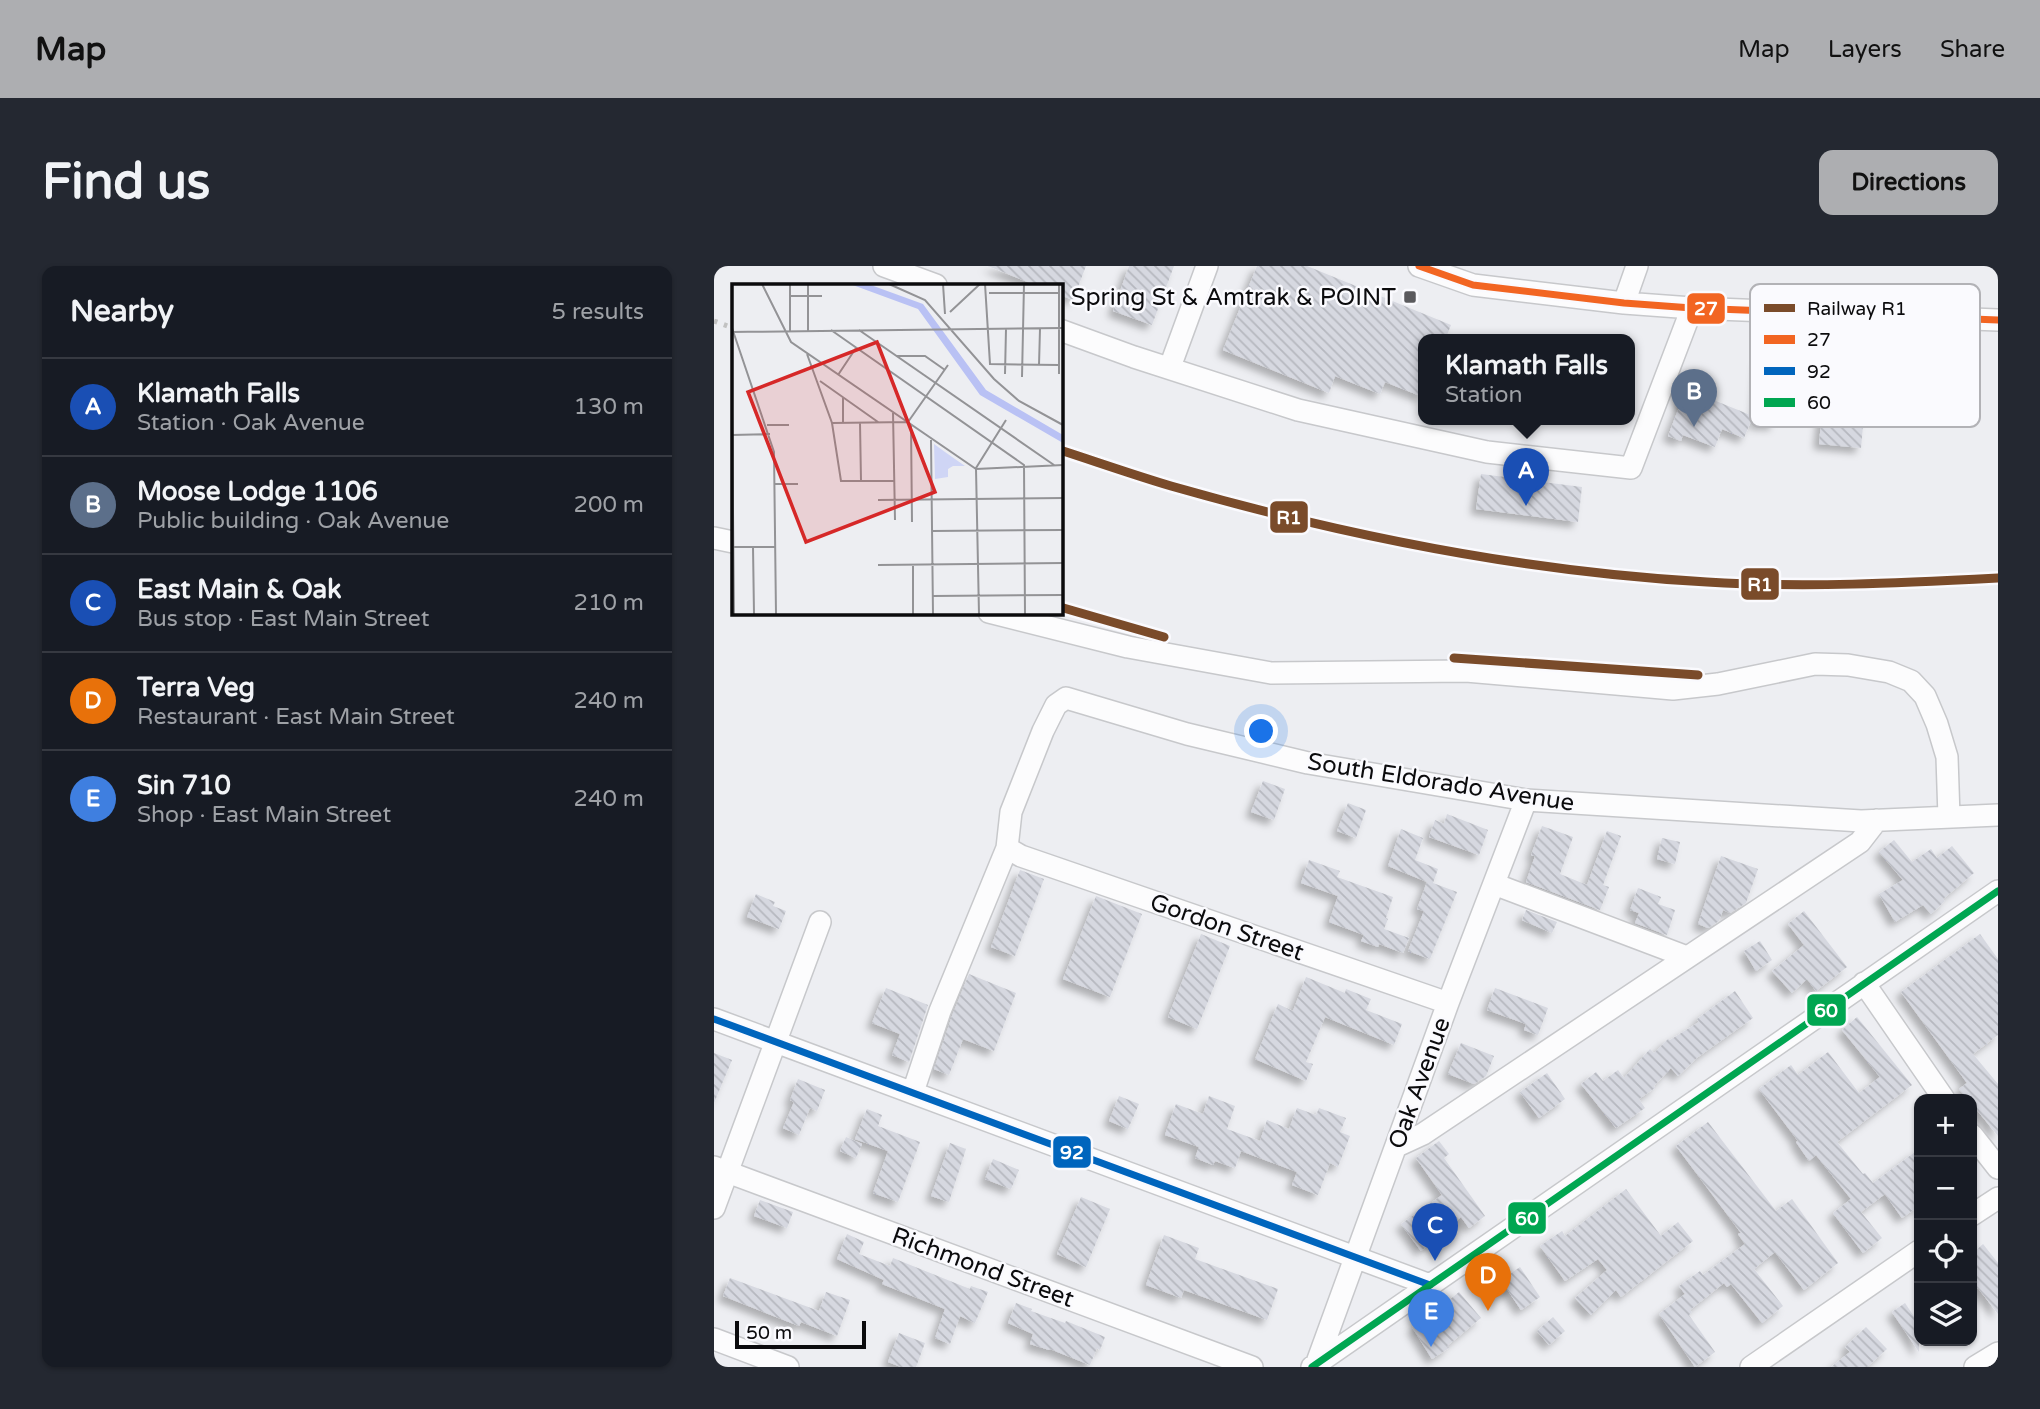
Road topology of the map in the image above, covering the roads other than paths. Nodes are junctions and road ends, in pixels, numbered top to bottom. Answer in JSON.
{"nodes":[{"id":1,"x":884,"y":266,"type":"edge"},
{"id":2,"x":1207,"y":266,"type":"edge"},
{"id":3,"x":1419,"y":266,"type":"edge"},
{"id":4,"x":1637,"y":266,"type":"edge"},
{"id":5,"x":933,"y":284,"type":"edge"},
{"id":6,"x":1624,"y":303,"type":"junction"},
{"id":7,"x":1692,"y":308,"type":"junction"},
{"id":8,"x":1750,"y":310,"type":"edge"},
{"id":9,"x":1980,"y":319,"type":"edge"},
{"id":10,"x":1998,"y":320,"type":"edge"},
{"id":11,"x":1062,"y":331,"type":"edge"},
{"id":12,"x":1170,"y":367,"type":"junction"},
{"id":13,"x":714,"y":538,"type":"edge"},
{"id":14,"x":732,"y":542,"type":"edge"},
{"id":15,"x":997,"y":614,"type":"edge"},
{"id":16,"x":1526,"y":800,"type":"junction"},
{"id":17,"x":1998,"y":815,"type":"edge"},
{"id":18,"x":1949,"y":817,"type":"junction"},
{"id":19,"x":1877,"y":820,"type":"junction"},
{"id":20,"x":1007,"y":848,"type":"junction"},
{"id":21,"x":1494,"y":884,"type":"junction"},
{"id":22,"x":1998,"y":891,"type":"edge"},
{"id":23,"x":820,"y":922,"type":"dead end"},
{"id":24,"x":1687,"y":957,"type":"junction"},
{"id":25,"x":1864,"y":983,"type":"junction"},
{"id":26,"x":1448,"y":1003,"type":"junction"},
{"id":27,"x":714,"y":1019,"type":"edge"},
{"id":28,"x":775,"y":1041,"type":"junction"},
{"id":29,"x":913,"y":1093,"type":"junction"},
{"id":30,"x":1941,"y":1094,"type":"edge"},
{"id":31,"x":1977,"y":1141,"type":"edge"},
{"id":32,"x":1396,"y":1146,"type":"junction"},
{"id":33,"x":1998,"y":1168,"type":"edge"},
{"id":34,"x":721,"y":1170,"type":"edge"},
{"id":35,"x":1998,"y":1198,"type":"edge"},
{"id":36,"x":714,"y":1208,"type":"edge"},
{"id":37,"x":1977,"y":1212,"type":"edge"},
{"id":38,"x":1914,"y":1254,"type":"edge"},
{"id":39,"x":1356,"y":1257,"type":"junction"},
{"id":40,"x":1430,"y":1284,"type":"junction"},
{"id":41,"x":714,"y":1339,"type":"edge"},
{"id":42,"x":1998,"y":1353,"type":"edge"},
{"id":43,"x":1315,"y":1366,"type":"edge"},
{"id":44,"x":788,"y":1367,"type":"edge"},
{"id":45,"x":1252,"y":1367,"type":"edge"},
{"id":46,"x":1751,"y":1367,"type":"edge"},
{"id":47,"x":1975,"y":1367,"type":"edge"}],
"edges":[{"from":1,"to":5,"type":"street"},
{"from":2,"to":12,"type":"street"},
{"from":3,"to":6,"type":"street"},
{"from":4,"to":6,"type":"street"},
{"from":6,"to":7,"type":"street"},
{"from":7,"to":8,"type":"street"},
{"from":7,"to":12,"type":"street"},
{"from":9,"to":10,"type":"street"},
{"from":11,"to":12,"type":"street"},
{"from":13,"to":14,"type":"street"},
{"from":15,"to":18,"type":"street"},
{"from":16,"to":19,"type":"street","name":"South Eldorado Avenue"},
{"from":16,"to":20,"type":"street","name":"South Eldorado Avenue"},
{"from":16,"to":21,"type":"street","name":"Oak Avenue"},
{"from":17,"to":18,"type":"street","name":"South Eldorado Avenue"},
{"from":18,"to":19,"type":"street","name":"South Eldorado Avenue"},
{"from":19,"to":24,"type":"street"},
{"from":20,"to":26,"type":"street","name":"Gordon Street"},
{"from":20,"to":29,"type":"street","name":"South Eldorado Avenue"},
{"from":21,"to":24,"type":"street"},
{"from":21,"to":26,"type":"street","name":"Oak Avenue"},
{"from":22,"to":25,"type":"street"},
{"from":23,"to":28,"type":"street"},
{"from":24,"to":32,"type":"street"},
{"from":25,"to":30,"type":"street"},
{"from":25,"to":40,"type":"street"},
{"from":26,"to":32,"type":"street","name":"Oak Avenue"},
{"from":27,"to":28,"type":"street"},
{"from":28,"to":29,"type":"street"},
{"from":28,"to":34,"type":"street"},
{"from":29,"to":39,"type":"street"},
{"from":31,"to":33,"type":"street"},
{"from":32,"to":39,"type":"street","name":"Oak Avenue"},
{"from":34,"to":36,"type":"street"},
{"from":34,"to":45,"type":"street","name":"Richmond Street"},
{"from":35,"to":37,"type":"street"},
{"from":38,"to":46,"type":"street"},
{"from":39,"to":40,"type":"street"},
{"from":39,"to":43,"type":"street","name":"Oak Avenue"},
{"from":40,"to":43,"type":"street"},
{"from":41,"to":44,"type":"street"},
{"from":42,"to":47,"type":"street"}]}
